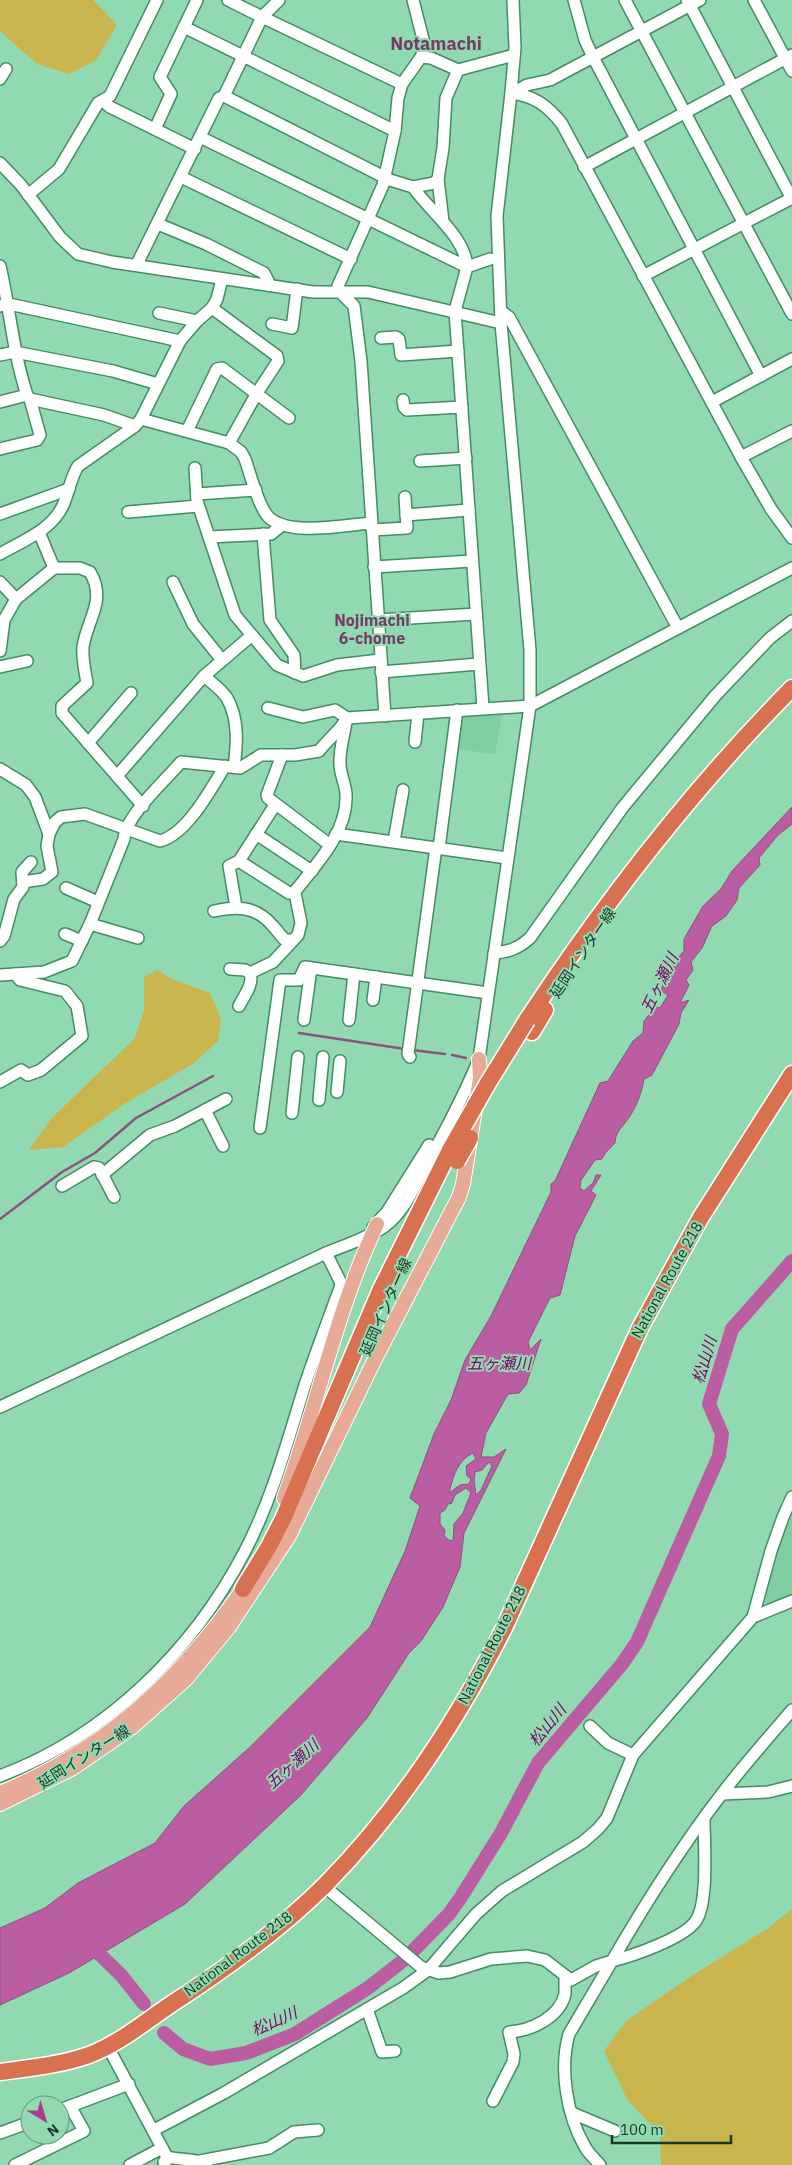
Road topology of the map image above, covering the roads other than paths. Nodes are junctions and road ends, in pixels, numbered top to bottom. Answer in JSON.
{"nodes":[{"id":1,"x":157,"y":0,"type":"edge"},
{"id":2,"x":198,"y":0,"type":"edge"},
{"id":3,"x":228,"y":0,"type":"edge"},
{"id":4,"x":279,"y":0,"type":"edge"},
{"id":5,"x":413,"y":0,"type":"edge"},
{"id":6,"x":513,"y":0,"type":"edge"},
{"id":7,"x":574,"y":0,"type":"edge"},
{"id":8,"x":625,"y":0,"type":"edge"},
{"id":9,"x":754,"y":0,"type":"edge"},
{"id":10,"x":692,"y":2,"type":"edge"},
{"id":11,"x":262,"y":17,"type":"junction"},
{"id":12,"x":184,"y":27,"type":"junction"},
{"id":13,"x":642,"y":31,"type":"junction"},
{"id":14,"x":244,"y":55,"type":"junction"},
{"id":15,"x":514,"y":55,"type":"junction"},
{"id":16,"x":421,"y":57,"type":"junction"},
{"id":17,"x":593,"y":57,"type":"junction"},
{"id":18,"x":789,"y":57,"type":"edge"},
{"id":19,"x":458,"y":70,"type":"junction"},
{"id":20,"x":792,"y":71,"type":"edge"},
{"id":21,"x":402,"y":84,"type":"junction"},
{"id":22,"x":733,"y":87,"type":"junction"},
{"id":23,"x":511,"y":93,"type":"junction"},
{"id":24,"x":224,"y":96,"type":"junction"},
{"id":25,"x":104,"y":101,"type":"junction"},
{"id":26,"x":685,"y":113,"type":"junction"},
{"id":27,"x":155,"y":129,"type":"junction"},
{"id":28,"x":395,"y":131,"type":"junction"},
{"id":29,"x":200,"y":137,"type":"junction"},
{"id":30,"x":637,"y":138,"type":"junction"},
{"id":31,"x":195,"y":149,"type":"junction"},
{"id":32,"x":1,"y":165,"type":"edge"},
{"id":33,"x":584,"y":167,"type":"junction"},
{"id":34,"x":181,"y":177,"type":"junction"},
{"id":35,"x":385,"y":177,"type":"junction"},
{"id":36,"x":438,"y":179,"type":"junction"},
{"id":37,"x":413,"y":187,"type":"junction"},
{"id":38,"x":28,"y":195,"type":"junction"},
{"id":39,"x":792,"y":198,"type":"edge"},
{"id":40,"x":369,"y":218,"type":"junction"},
{"id":41,"x":443,"y":222,"type":"junction"},
{"id":42,"x":158,"y":224,"type":"junction"},
{"id":43,"x":744,"y":224,"type":"junction"},
{"id":44,"x":695,"y":249,"type":"junction"},
{"id":45,"x":350,"y":259,"type":"junction"},
{"id":46,"x":490,"y":259,"type":"dead end"},
{"id":47,"x":137,"y":264,"type":"junction"},
{"id":48,"x":0,"y":266,"type":"edge"},
{"id":49,"x":466,"y":267,"type":"junction"},
{"id":50,"x":643,"y":276,"type":"junction"},
{"id":51,"x":222,"y":279,"type":"junction"},
{"id":52,"x":270,"y":285,"type":"junction"},
{"id":53,"x":297,"y":289,"type":"junction"},
{"id":54,"x":341,"y":293,"type":"junction"},
{"id":55,"x":4,"y":305,"type":"edge"},
{"id":56,"x":212,"y":308,"type":"junction"},
{"id":57,"x":455,"y":312,"type":"junction"},
{"id":58,"x":159,"y":313,"type":"dead end"},
{"id":59,"x":792,"y":314,"type":"edge"},
{"id":60,"x":501,"y":317,"type":"junction"},
{"id":61,"x":197,"y":322,"type":"junction"},
{"id":62,"x":272,"y":324,"type":"dead end"},
{"id":63,"x":381,"y":338,"type":"dead end"},
{"id":64,"x":180,"y":341,"type":"junction"},
{"id":65,"x":458,"y":351,"type":"junction"},
{"id":66,"x":15,"y":352,"type":"junction"},
{"id":67,"x":0,"y":355,"type":"edge"},
{"id":68,"x":792,"y":359,"type":"edge"},
{"id":69,"x":761,"y":376,"type":"junction"},
{"id":70,"x":158,"y":384,"type":"junction"},
{"id":71,"x":256,"y":393,"type":"junction"},
{"id":72,"x":28,"y":397,"type":"junction"},
{"id":73,"x":403,"y":400,"type":"dead end"},
{"id":74,"x":0,"y":402,"type":"edge"},
{"id":75,"x":712,"y":402,"type":"junction"},
{"id":76,"x":462,"y":407,"type":"junction"},
{"id":77,"x":289,"y":418,"type":"dead end"},
{"id":78,"x":138,"y":422,"type":"junction"},
{"id":79,"x":187,"y":431,"type":"junction"},
{"id":80,"x":792,"y":431,"type":"edge"},
{"id":81,"x":229,"y":443,"type":"junction"},
{"id":82,"x":0,"y":449,"type":"edge"},
{"id":83,"x":741,"y":457,"type":"junction"},
{"id":84,"x":466,"y":458,"type":"junction"},
{"id":85,"x":420,"y":461,"type":"dead end"},
{"id":86,"x":194,"y":468,"type":"dead end"},
{"id":87,"x":69,"y":489,"type":"junction"},
{"id":88,"x":256,"y":490,"type":"junction"},
{"id":89,"x":405,"y":497,"type":"dead end"},
{"id":90,"x":198,"y":500,"type":"junction"},
{"id":91,"x":469,"y":510,"type":"junction"},
{"id":92,"x":128,"y":512,"type":"dead end"},
{"id":93,"x":0,"y":514,"type":"edge"},
{"id":94,"x":406,"y":515,"type":"junction"},
{"id":95,"x":282,"y":525,"type":"junction"},
{"id":96,"x":371,"y":527,"type":"junction"},
{"id":97,"x":39,"y":532,"type":"junction"},
{"id":98,"x":263,"y":534,"type":"junction"},
{"id":99,"x":209,"y":537,"type":"junction"},
{"id":100,"x":792,"y":538,"type":"edge"},
{"id":101,"x":0,"y":554,"type":"edge"},
{"id":102,"x":472,"y":560,"type":"junction"},
{"id":103,"x":374,"y":567,"type":"junction"},
{"id":104,"x":54,"y":568,"type":"junction"},
{"id":105,"x":792,"y":568,"type":"edge"},
{"id":106,"x":0,"y":582,"type":"edge"},
{"id":107,"x":173,"y":582,"type":"dead end"},
{"id":108,"x":16,"y":599,"type":"junction"},
{"id":109,"x":476,"y":614,"type":"junction"},
{"id":110,"x":378,"y":620,"type":"junction"},
{"id":111,"x":792,"y":621,"type":"edge"},
{"id":112,"x":678,"y":628,"type":"junction"},
{"id":113,"x":251,"y":636,"type":"junction"},
{"id":114,"x":0,"y":650,"type":"edge"},
{"id":115,"x":222,"y":660,"type":"junction"},
{"id":116,"x":27,"y":661,"type":"dead end"},
{"id":117,"x":480,"y":664,"type":"junction"},
{"id":118,"x":0,"y":666,"type":"edge"},
{"id":119,"x":380,"y":666,"type":"junction"},
{"id":120,"x":295,"y":673,"type":"junction"},
{"id":121,"x":204,"y":676,"type":"junction"},
{"id":122,"x":792,"y":688,"type":"edge"},
{"id":123,"x":131,"y":693,"type":"dead end"},
{"id":124,"x":530,"y":706,"type":"junction"},
{"id":125,"x":268,"y":708,"type":"dead end"},
{"id":126,"x":483,"y":708,"type":"junction"},
{"id":127,"x":457,"y":710,"type":"junction"},
{"id":128,"x":418,"y":713,"type":"junction"},
{"id":129,"x":385,"y":716,"type":"junction"},
{"id":130,"x":347,"y":718,"type":"junction"},
{"id":131,"x":415,"y":742,"type":"dead end"},
{"id":132,"x":88,"y":743,"type":"junction"},
{"id":133,"x":282,"y":755,"type":"junction"},
{"id":134,"x":230,"y":767,"type":"junction"},
{"id":135,"x":0,"y":769,"type":"edge"},
{"id":136,"x":117,"y":776,"type":"junction"},
{"id":137,"x":403,"y":790,"type":"dead end"},
{"id":138,"x":275,"y":805,"type":"junction"},
{"id":139,"x":143,"y":806,"type":"junction"},
{"id":140,"x":125,"y":830,"type":"junction"},
{"id":141,"x":49,"y":834,"type":"junction"},
{"id":142,"x":256,"y":834,"type":"junction"},
{"id":143,"x":336,"y":834,"type":"junction"},
{"id":144,"x":394,"y":841,"type":"junction"},
{"id":145,"x":330,"y":845,"type":"junction"},
{"id":146,"x":438,"y":848,"type":"junction"},
{"id":147,"x":507,"y":858,"type":"junction"},
{"id":148,"x":239,"y":861,"type":"junction"},
{"id":149,"x":32,"y":862,"type":"dead end"},
{"id":150,"x":312,"y":871,"type":"junction"},
{"id":151,"x":23,"y":882,"type":"junction"},
{"id":152,"x":66,"y":888,"type":"dead end"},
{"id":153,"x":295,"y":894,"type":"junction"},
{"id":154,"x":98,"y":902,"type":"junction"},
{"id":155,"x":236,"y":907,"type":"junction"},
{"id":156,"x":214,"y":911,"type":"dead end"},
{"id":157,"x":90,"y":924,"type":"junction"},
{"id":158,"x":65,"y":934,"type":"dead end"},
{"id":159,"x":138,"y":938,"type":"dead end"},
{"id":160,"x":294,"y":940,"type":"junction"},
{"id":161,"x":0,"y":941,"type":"edge"},
{"id":162,"x":82,"y":941,"type":"junction"},
{"id":163,"x":494,"y":953,"type":"junction"},
{"id":164,"x":273,"y":962,"type":"junction"},
{"id":165,"x":311,"y":968,"type":"junction"},
{"id":166,"x":230,"y":969,"type":"dead end"},
{"id":167,"x":250,"y":973,"type":"junction"},
{"id":168,"x":15,"y":974,"type":"junction"},
{"id":169,"x":354,"y":974,"type":"junction"},
{"id":170,"x":0,"y":976,"type":"edge"},
{"id":171,"x":376,"y":977,"type":"junction"},
{"id":172,"x":280,"y":980,"type":"junction"},
{"id":173,"x":419,"y":983,"type":"junction"},
{"id":174,"x":488,"y":993,"type":"junction"},
{"id":175,"x":373,"y":1000,"type":"dead end"},
{"id":176,"x":239,"y":1006,"type":"dead end"},
{"id":177,"x":304,"y":1020,"type":"dead end"},
{"id":178,"x":349,"y":1020,"type":"dead end"},
{"id":179,"x":298,"y":1057,"type":"dead end"},
{"id":180,"x":410,"y":1057,"type":"dead end"},
{"id":181,"x":323,"y":1058,"type":"dead end"},
{"id":182,"x":479,"y":1059,"type":"junction"},
{"id":183,"x":340,"y":1062,"type":"dead end"},
{"id":184,"x":792,"y":1074,"type":"edge"},
{"id":185,"x":0,"y":1082,"type":"edge"},
{"id":186,"x":337,"y":1092,"type":"dead end"},
{"id":187,"x":226,"y":1099,"type":"dead end"},
{"id":188,"x":319,"y":1100,"type":"dead end"},
{"id":189,"x":205,"y":1110,"type":"junction"},
{"id":190,"x":292,"y":1113,"type":"dead end"},
{"id":191,"x":260,"y":1128,"type":"dead end"},
{"id":192,"x":223,"y":1146,"type":"dead end"},
{"id":193,"x":453,"y":1156,"type":"junction"},
{"id":194,"x":102,"y":1175,"type":"junction"},
{"id":195,"x":62,"y":1186,"type":"dead end"},
{"id":196,"x":114,"y":1197,"type":"dead end"},
{"id":197,"x":375,"y":1229,"type":"junction"},
{"id":198,"x":326,"y":1253,"type":"junction"},
{"id":199,"x":0,"y":1407,"type":"edge"},
{"id":200,"x":792,"y":1497,"type":"edge"},
{"id":201,"x":278,"y":1552,"type":"junction"},
{"id":202,"x":243,"y":1589,"type":"junction"},
{"id":203,"x":792,"y":1601,"type":"edge"},
{"id":204,"x":754,"y":1617,"type":"junction"},
{"id":205,"x":792,"y":1710,"type":"edge"},
{"id":206,"x":590,"y":1726,"type":"dead end"},
{"id":207,"x":633,"y":1755,"type":"junction"},
{"id":208,"x":0,"y":1776,"type":"edge"},
{"id":209,"x":792,"y":1786,"type":"edge"},
{"id":210,"x":0,"y":1793,"type":"edge"},
{"id":211,"x":722,"y":1794,"type":"junction"},
{"id":212,"x":0,"y":1804,"type":"edge"},
{"id":213,"x":704,"y":1818,"type":"junction"},
{"id":214,"x":324,"y":1886,"type":"junction"},
{"id":215,"x":612,"y":1961,"type":"junction"},
{"id":216,"x":425,"y":1968,"type":"junction"},
{"id":217,"x":565,"y":1978,"type":"junction"},
{"id":218,"x":367,"y":2010,"type":"junction"},
{"id":219,"x":108,"y":2047,"type":"junction"},
{"id":220,"x":395,"y":2051,"type":"dead end"},
{"id":221,"x":0,"y":2072,"type":"edge"},
{"id":222,"x":129,"y":2084,"type":"junction"},
{"id":223,"x":493,"y":2101,"type":"dead end"},
{"id":224,"x":70,"y":2106,"type":"edge"},
{"id":225,"x":572,"y":2113,"type":"junction"},
{"id":226,"x":70,"y":2114,"type":"edge"},
{"id":227,"x":20,"y":2126,"type":"edge"},
{"id":228,"x":154,"y":2130,"type":"junction"},
{"id":229,"x":318,"y":2130,"type":"dead end"},
{"id":230,"x":615,"y":2131,"type":"dead end"},
{"id":231,"x":0,"y":2133,"type":"edge"},
{"id":232,"x":70,"y":2138,"type":"edge"},
{"id":233,"x":56,"y":2145,"type":"edge"},
{"id":234,"x":164,"y":2157,"type":"edge"},
{"id":235,"x":205,"y":2163,"type":"edge"},
{"id":236,"x":16,"y":2165,"type":"edge"},
{"id":237,"x":130,"y":2165,"type":"edge"},
{"id":238,"x":600,"y":2165,"type":"edge"}],
"edges":[{"from":1,"to":25,"type":"street"},
{"from":2,"to":12,"type":"street"},
{"from":3,"to":11,"type":"street"},
{"from":4,"to":11,"type":"street"},
{"from":5,"to":16,"type":"street"},
{"from":6,"to":15,"type":"street"},
{"from":7,"to":17,"type":"street"},
{"from":8,"to":13,"type":"street"},
{"from":9,"to":18,"type":"street"},
{"from":10,"to":13,"type":"street"},
{"from":10,"to":22,"type":"street"},
{"from":11,"to":14,"type":"street"},
{"from":11,"to":21,"type":"street"},
{"from":12,"to":14,"type":"street"},
{"from":12,"to":27,"type":"street"},
{"from":13,"to":17,"type":"street"},
{"from":13,"to":26,"type":"street"},
{"from":14,"to":24,"type":"street"},
{"from":14,"to":28,"type":"street"},
{"from":15,"to":19,"type":"street"},
{"from":15,"to":23,"type":"street"},
{"from":16,"to":19,"type":"street"},
{"from":16,"to":21,"type":"street"},
{"from":17,"to":23,"type":"street"},
{"from":17,"to":30,"type":"street"},
{"from":18,"to":20,"type":"street"},
{"from":18,"to":22,"type":"street"},
{"from":19,"to":36,"type":"street"},
{"from":21,"to":28,"type":"street"},
{"from":22,"to":26,"type":"street"},
{"from":22,"to":39,"type":"street"},
{"from":23,"to":33,"type":"street"},
{"from":23,"to":60,"type":"street"},
{"from":24,"to":29,"type":"street"},
{"from":24,"to":35,"type":"street"},
{"from":25,"to":27,"type":"street"},
{"from":25,"to":38,"type":"street"},
{"from":26,"to":30,"type":"street"},
{"from":26,"to":43,"type":"street"},
{"from":27,"to":31,"type":"street"},
{"from":28,"to":35,"type":"street"},
{"from":29,"to":31,"type":"street"},
{"from":29,"to":40,"type":"street"},
{"from":30,"to":33,"type":"street"},
{"from":30,"to":44,"type":"street"},
{"from":31,"to":34,"type":"street"},
{"from":32,"to":38,"type":"street"},
{"from":33,"to":50,"type":"street"},
{"from":34,"to":42,"type":"street"},
{"from":34,"to":45,"type":"street"},
{"from":35,"to":37,"type":"street"},
{"from":35,"to":40,"type":"street"},
{"from":36,"to":37,"type":"street"},
{"from":36,"to":41,"type":"street"},
{"from":37,"to":41,"type":"street"},
{"from":38,"to":47,"type":"street"},
{"from":39,"to":43,"type":"street"},
{"from":40,"to":45,"type":"street"},
{"from":40,"to":49,"type":"street"},
{"from":41,"to":49,"type":"street"},
{"from":42,"to":47,"type":"street"},
{"from":42,"to":52,"type":"street"},
{"from":43,"to":44,"type":"street"},
{"from":43,"to":59,"type":"street"},
{"from":44,"to":50,"type":"street"},
{"from":44,"to":69,"type":"street"},
{"from":45,"to":54,"type":"street"},
{"from":46,"to":49,"type":"street"},
{"from":47,"to":51,"type":"street"},
{"from":48,"to":55,"type":"street"},
{"from":49,"to":57,"type":"street"},
{"from":50,"to":75,"type":"street"},
{"from":51,"to":52,"type":"street"},
{"from":51,"to":56,"type":"street"},
{"from":52,"to":53,"type":"street"},
{"from":53,"to":54,"type":"street"},
{"from":53,"to":62,"type":"street"},
{"from":54,"to":57,"type":"street"},
{"from":54,"to":96,"type":"street"},
{"from":55,"to":64,"type":"street"},
{"from":55,"to":66,"type":"street"},
{"from":56,"to":61,"type":"street"},
{"from":56,"to":71,"type":"street"},
{"from":57,"to":60,"type":"street"},
{"from":57,"to":65,"type":"street"},
{"from":58,"to":61,"type":"street"},
{"from":60,"to":112,"type":"street"},
{"from":60,"to":124,"type":"street"},
{"from":61,"to":64,"type":"street"},
{"from":63,"to":65,"type":"street"},
{"from":64,"to":70,"type":"street"},
{"from":65,"to":76,"type":"street"},
{"from":66,"to":67,"type":"street"},
{"from":66,"to":70,"type":"street"},
{"from":66,"to":72,"type":"street"},
{"from":68,"to":69,"type":"street"},
{"from":69,"to":75,"type":"street"},
{"from":70,"to":78,"type":"street"},
{"from":71,"to":77,"type":"street"},
{"from":71,"to":79,"type":"street"},
{"from":71,"to":81,"type":"street"},
{"from":72,"to":74,"type":"street"},
{"from":72,"to":78,"type":"street"},
{"from":72,"to":82,"type":"street"},
{"from":73,"to":76,"type":"street"},
{"from":75,"to":83,"type":"street"},
{"from":76,"to":84,"type":"street"},
{"from":78,"to":79,"type":"street"},
{"from":78,"to":87,"type":"street"},
{"from":79,"to":81,"type":"street"},
{"from":80,"to":83,"type":"street"},
{"from":81,"to":88,"type":"street"},
{"from":83,"to":100,"type":"street"},
{"from":84,"to":85,"type":"street"},
{"from":84,"to":91,"type":"street"},
{"from":86,"to":90,"type":"street"},
{"from":87,"to":93,"type":"street"},
{"from":87,"to":97,"type":"street"},
{"from":88,"to":90,"type":"street"},
{"from":88,"to":95,"type":"street"},
{"from":89,"to":94,"type":"street"},
{"from":90,"to":92,"type":"street"},
{"from":90,"to":99,"type":"street"},
{"from":91,"to":94,"type":"street"},
{"from":91,"to":102,"type":"street"},
{"from":94,"to":96,"type":"street"},
{"from":95,"to":96,"type":"street"},
{"from":95,"to":98,"type":"street"},
{"from":96,"to":103,"type":"street"},
{"from":97,"to":101,"type":"street"},
{"from":97,"to":104,"type":"street"},
{"from":98,"to":99,"type":"street"},
{"from":98,"to":120,"type":"street"},
{"from":99,"to":113,"type":"street"},
{"from":102,"to":103,"type":"street"},
{"from":102,"to":109,"type":"street"},
{"from":103,"to":110,"type":"street"},
{"from":104,"to":108,"type":"street"},
{"from":104,"to":132,"type":"street"},
{"from":105,"to":112,"type":"street"},
{"from":106,"to":108,"type":"street"},
{"from":107,"to":115,"type":"street"},
{"from":108,"to":114,"type":"street"},
{"from":109,"to":110,"type":"street"},
{"from":109,"to":117,"type":"street"},
{"from":110,"to":119,"type":"street"},
{"from":111,"to":163,"type":"street"},
{"from":112,"to":124,"type":"street"},
{"from":113,"to":115,"type":"street"},
{"from":113,"to":120,"type":"street"},
{"from":115,"to":121,"type":"street"},
{"from":116,"to":118,"type":"street"},
{"from":117,"to":119,"type":"street"},
{"from":117,"to":126,"type":"street"},
{"from":119,"to":120,"type":"street"},
{"from":119,"to":129,"type":"street"},
{"from":121,"to":134,"type":"street"},
{"from":121,"to":136,"type":"street"},
{"from":122,"to":193,"type":"highway","name":"延岡インター線","bridge":true},
{"from":123,"to":132,"type":"street"},
{"from":124,"to":126,"type":"street"},
{"from":124,"to":147,"type":"street"},
{"from":125,"to":130,"type":"street"},
{"from":126,"to":127,"type":"street"},
{"from":127,"to":128,"type":"street"},
{"from":127,"to":146,"type":"street"},
{"from":128,"to":129,"type":"street"},
{"from":128,"to":131,"type":"street"},
{"from":129,"to":130,"type":"street"},
{"from":130,"to":133,"type":"street"},
{"from":130,"to":143,"type":"street"},
{"from":132,"to":136,"type":"street"},
{"from":133,"to":134,"type":"street"},
{"from":133,"to":138,"type":"street"},
{"from":134,"to":139,"type":"street"},
{"from":134,"to":140,"type":"street"},
{"from":135,"to":141,"type":"street"},
{"from":136,"to":139,"type":"street"},
{"from":137,"to":144,"type":"street"},
{"from":138,"to":142,"type":"street"},
{"from":138,"to":145,"type":"street"},
{"from":139,"to":140,"type":"street"},
{"from":140,"to":141,"type":"street"},
{"from":140,"to":154,"type":"street"},
{"from":141,"to":151,"type":"street"},
{"from":142,"to":148,"type":"street"},
{"from":142,"to":150,"type":"street"},
{"from":143,"to":144,"type":"street"},
{"from":143,"to":145,"type":"street"},
{"from":144,"to":146,"type":"street"},
{"from":145,"to":150,"type":"street"},
{"from":146,"to":147,"type":"street"},
{"from":146,"to":173,"type":"street"},
{"from":147,"to":163,"type":"street"},
{"from":148,"to":153,"type":"street"},
{"from":148,"to":155,"type":"street"},
{"from":149,"to":151,"type":"street"},
{"from":150,"to":153,"type":"street"},
{"from":151,"to":161,"type":"street"},
{"from":152,"to":154,"type":"street"},
{"from":153,"to":160,"type":"street"},
{"from":154,"to":157,"type":"street"},
{"from":155,"to":156,"type":"street"},
{"from":155,"to":160,"type":"street"},
{"from":157,"to":159,"type":"street"},
{"from":157,"to":162,"type":"street"},
{"from":158,"to":162,"type":"street"},
{"from":160,"to":164,"type":"street"},
{"from":162,"to":168,"type":"street"},
{"from":163,"to":174,"type":"street"},
{"from":164,"to":167,"type":"street"},
{"from":164,"to":172,"type":"street"},
{"from":165,"to":169,"type":"street"},
{"from":165,"to":172,"type":"street"},
{"from":165,"to":177,"type":"street"},
{"from":166,"to":167,"type":"street"},
{"from":167,"to":176,"type":"street"},
{"from":168,"to":170,"type":"street"},
{"from":168,"to":185,"type":"street"},
{"from":169,"to":171,"type":"street"},
{"from":169,"to":178,"type":"street"},
{"from":171,"to":173,"type":"street"},
{"from":171,"to":175,"type":"street"},
{"from":172,"to":191,"type":"street"},
{"from":173,"to":174,"type":"street"},
{"from":173,"to":180,"type":"street"},
{"from":174,"to":182,"type":"street"},
{"from":179,"to":190,"type":"street"},
{"from":181,"to":188,"type":"street"},
{"from":182,"to":197,"type":"street"},
{"from":182,"to":201,"type":"main road"},
{"from":183,"to":186,"type":"street"},
{"from":184,"to":214,"type":"highway","name":"National Route 218"},
{"from":187,"to":189,"type":"street"},
{"from":189,"to":192,"type":"street"},
{"from":189,"to":194,"type":"street"},
{"from":193,"to":201,"type":"highway","name":"延岡インター線"},
{"from":193,"to":202,"type":"highway","name":"延岡インター線"},
{"from":194,"to":195,"type":"street"},
{"from":194,"to":196,"type":"street"},
{"from":197,"to":198,"type":"street"},
{"from":197,"to":202,"type":"main road"},
{"from":198,"to":199,"type":"street"},
{"from":198,"to":208,"type":"street"},
{"from":200,"to":204,"type":"street"},
{"from":201,"to":212,"type":"main road","name":"延岡インター線"},
{"from":202,"to":210,"type":"main road","name":"延岡インター線"},
{"from":203,"to":204,"type":"street"},
{"from":204,"to":207,"type":"street"},
{"from":205,"to":211,"type":"street"},
{"from":206,"to":207,"type":"street"},
{"from":207,"to":216,"type":"street"},
{"from":209,"to":211,"type":"street"},
{"from":211,"to":213,"type":"street"},
{"from":213,"to":215,"type":"street"},
{"from":213,"to":215,"type":"street"},
{"from":214,"to":216,"type":"street"},
{"from":214,"to":219,"type":"highway","name":"National Route 218"},
{"from":215,"to":217,"type":"street"},
{"from":215,"to":225,"type":"street"},
{"from":216,"to":217,"type":"street"},
{"from":216,"to":218,"type":"street"},
{"from":217,"to":223,"type":"street"},
{"from":218,"to":220,"type":"street"},
{"from":218,"to":228,"type":"street"},
{"from":219,"to":221,"type":"highway","name":"National Route 218"},
{"from":219,"to":222,"type":"street"},
{"from":222,"to":224,"type":"street"},
{"from":222,"to":228,"type":"street"},
{"from":225,"to":230,"type":"street"},
{"from":225,"to":238,"type":"street"},
{"from":226,"to":232,"type":"street"},
{"from":227,"to":231,"type":"street"},
{"from":228,"to":234,"type":"street"},
{"from":229,"to":235,"type":"street"},
{"from":233,"to":236,"type":"street"},
{"from":234,"to":235,"type":"street"},
{"from":234,"to":237,"type":"street"}]}
